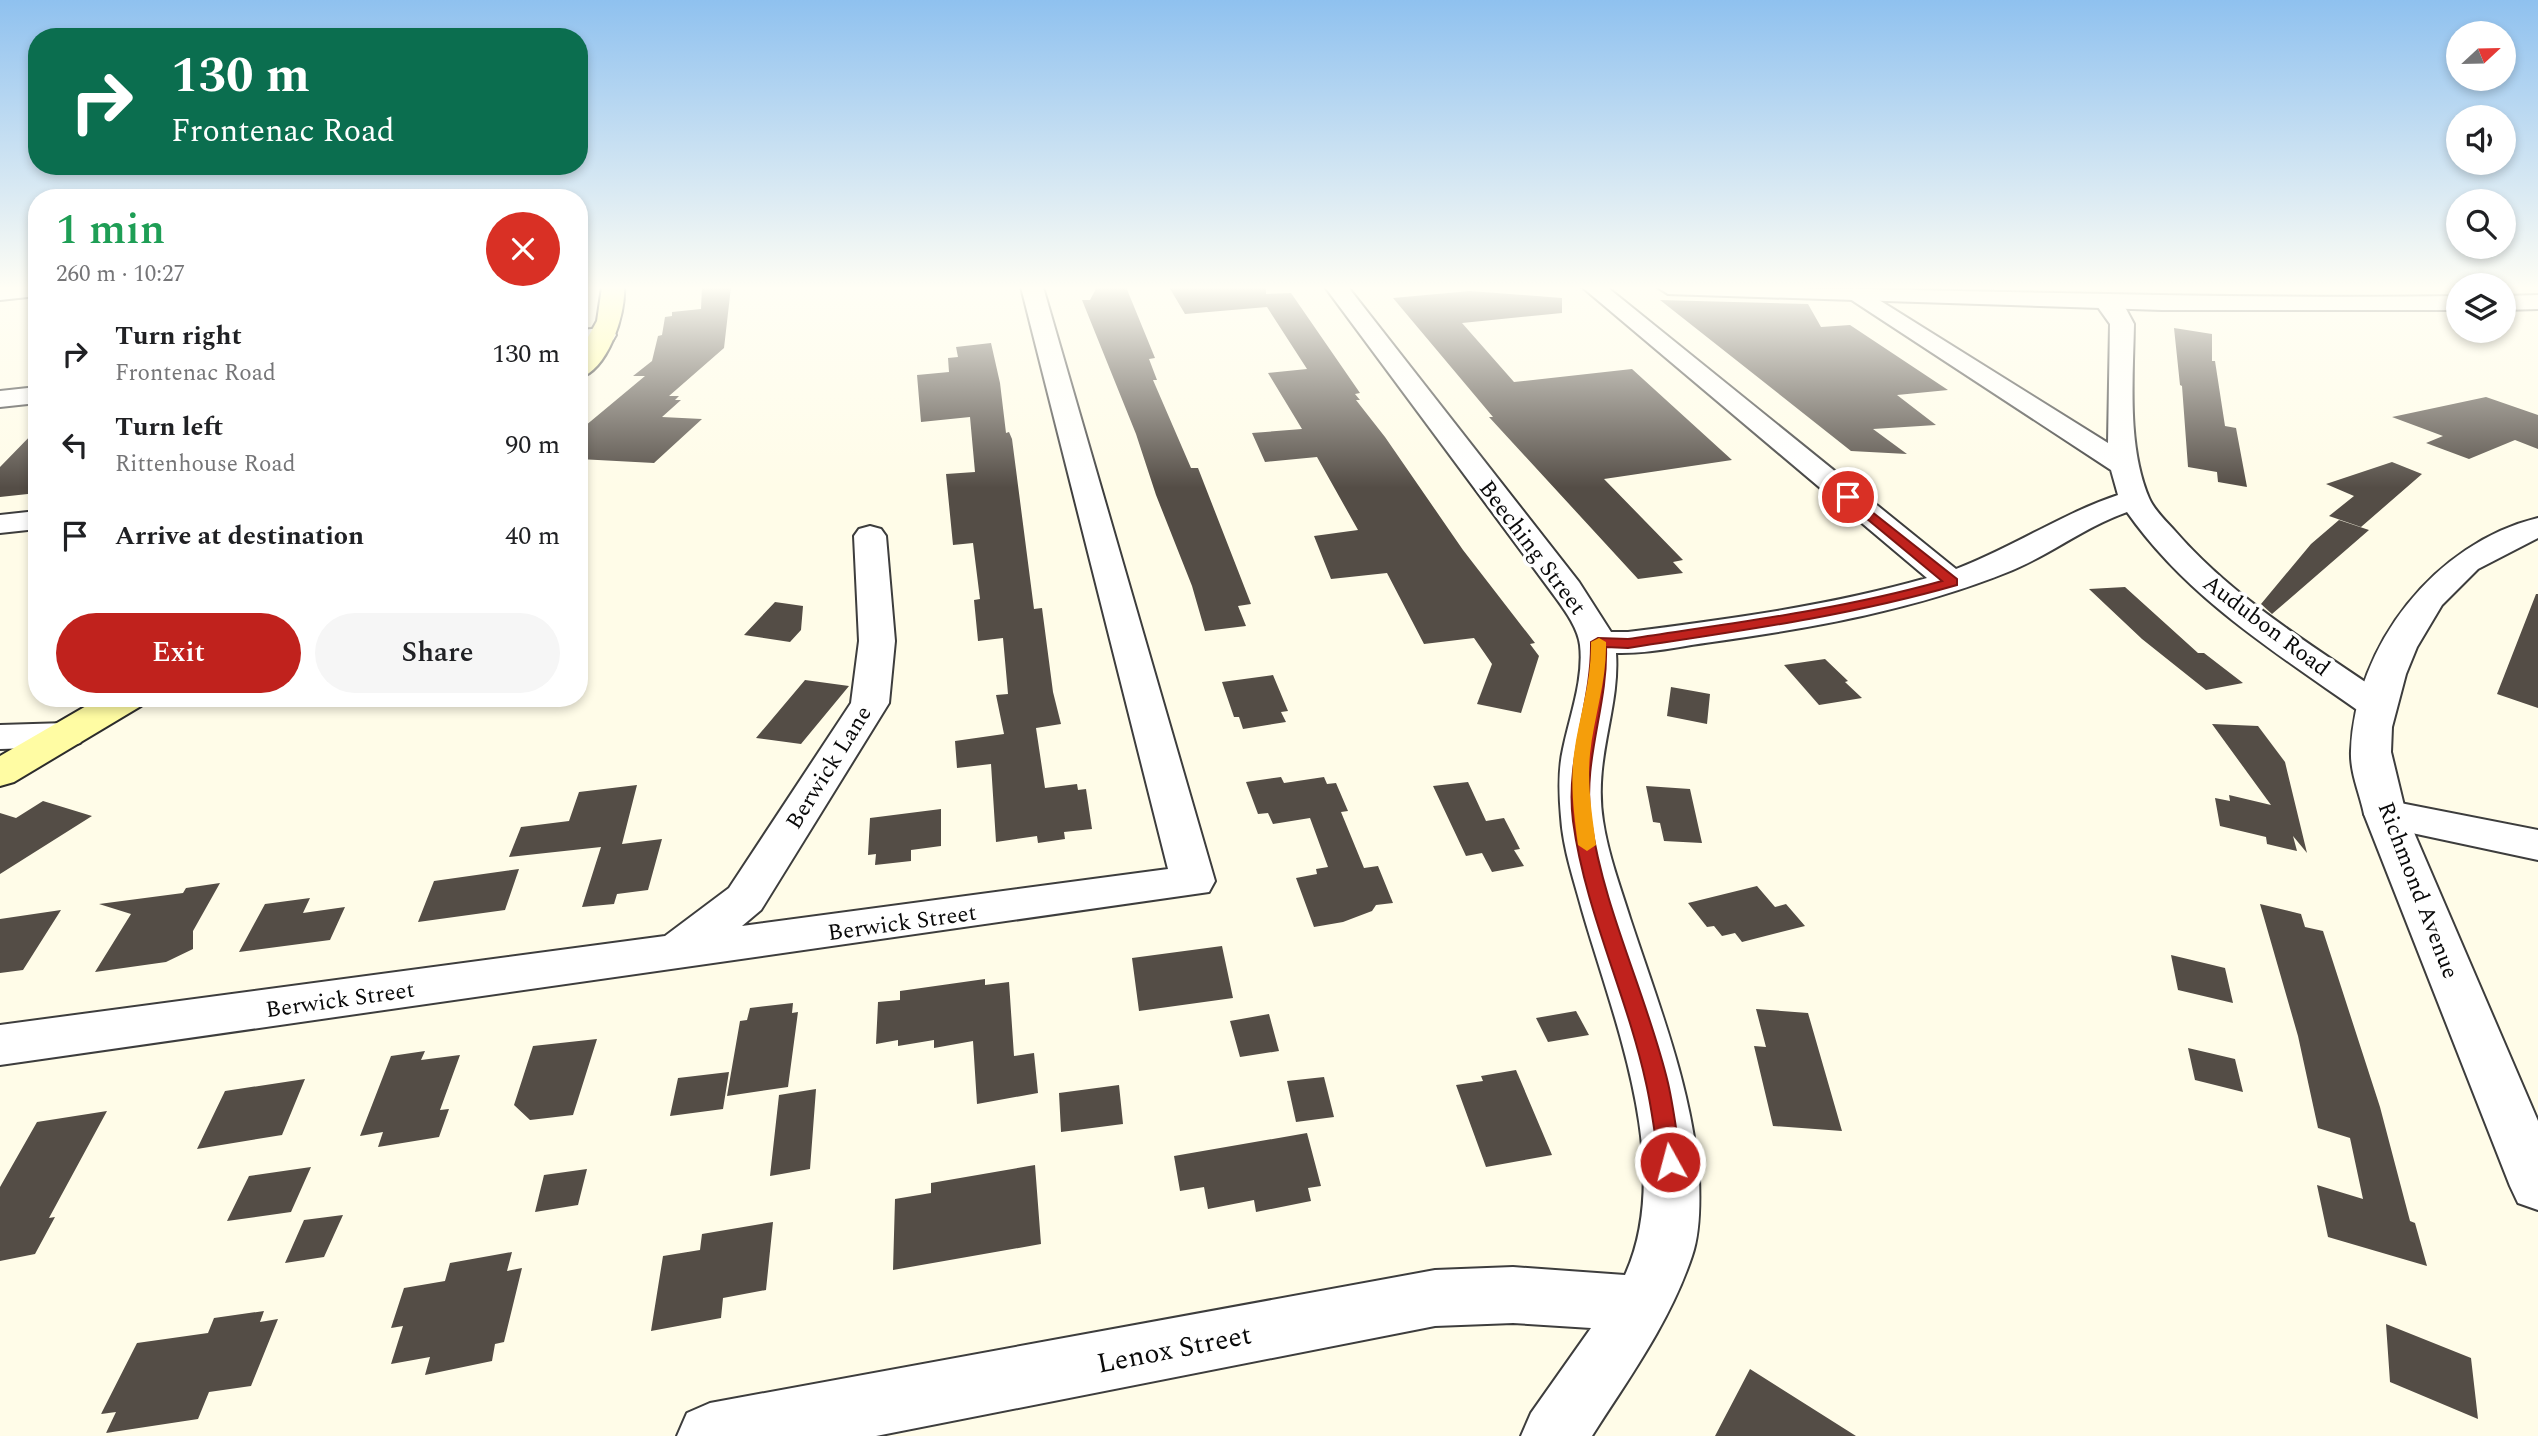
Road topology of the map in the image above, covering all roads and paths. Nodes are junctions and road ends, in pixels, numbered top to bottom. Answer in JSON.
{"nodes":[{"id":1,"x":1050,"y":354,"type":"edge"},
{"id":2,"x":1387,"y":354,"type":"edge"},
{"id":3,"x":1675,"y":354,"type":"edge"},
{"id":4,"x":1948,"y":354,"type":"edge"},
{"id":5,"x":2122,"y":354,"type":"edge"},
{"id":6,"x":28,"y":396,"type":"edge"},
{"id":7,"x":0,"y":399,"type":"edge"},
{"id":8,"x":2127,"y":467,"type":"junction"},
{"id":9,"x":2134,"y":500,"type":"junction"},
{"id":10,"x":28,"y":521,"type":"edge"},
{"id":11,"x":0,"y":524,"type":"edge"},
{"id":12,"x":2538,"y":527,"type":"edge"},
{"id":13,"x":870,"y":536,"type":"dead end"},
{"id":14,"x":1952,"y":582,"type":"junction"},
{"id":15,"x":1598,"y":642,"type":"junction"},
{"id":16,"x":2376,"y":706,"type":"junction"},
{"id":17,"x":113,"y":707,"type":"edge"},
{"id":18,"x":66,"y":735,"type":"junction"},
{"id":19,"x":0,"y":737,"type":"edge"},
{"id":20,"x":0,"y":773,"type":"edge"},
{"id":21,"x":2385,"y":814,"type":"junction"},
{"id":22,"x":2538,"y":845,"type":"edge"},
{"id":23,"x":676,"y":954,"type":"junction"},
{"id":24,"x":0,"y":1045,"type":"edge"},
{"id":25,"x":2538,"y":1186,"type":"edge"},
{"id":26,"x":1642,"y":1304,"type":"junction"},
{"id":27,"x":710,"y":1436,"type":"edge"},
{"id":28,"x":1554,"y":1436,"type":"edge"}],
"edges":[{"from":1,"to":23,"type":"street","name":"Berwick Street"},
{"from":2,"to":15,"type":"street","name":"Beeching Street"},
{"from":3,"to":14,"type":"street"},
{"from":4,"to":8,"type":"street"},
{"from":5,"to":8,"type":"street","name":"Audubon Road"},
{"from":6,"to":7,"type":"street"},
{"from":8,"to":9,"type":"street","name":"Audubon Road"},
{"from":9,"to":14,"type":"street"},
{"from":9,"to":16,"type":"street","name":"Audubon Road"},
{"from":10,"to":11,"type":"street"},
{"from":12,"to":16,"type":"street","name":"Richmond Avenue"},
{"from":13,"to":23,"type":"street","name":"Berwick Lane"},
{"from":14,"to":15,"type":"street"},
{"from":15,"to":26,"type":"street"},
{"from":16,"to":21,"type":"street","name":"Richmond Avenue"},
{"from":17,"to":18,"type":"main road"},
{"from":18,"to":19,"type":"street"},
{"from":18,"to":20,"type":"main road"},
{"from":21,"to":22,"type":"street"},
{"from":21,"to":25,"type":"street","name":"Richmond Avenue"},
{"from":23,"to":24,"type":"street","name":"Berwick Street"},
{"from":26,"to":27,"type":"street","name":"Lenox Street"},
{"from":26,"to":28,"type":"street"}]}
